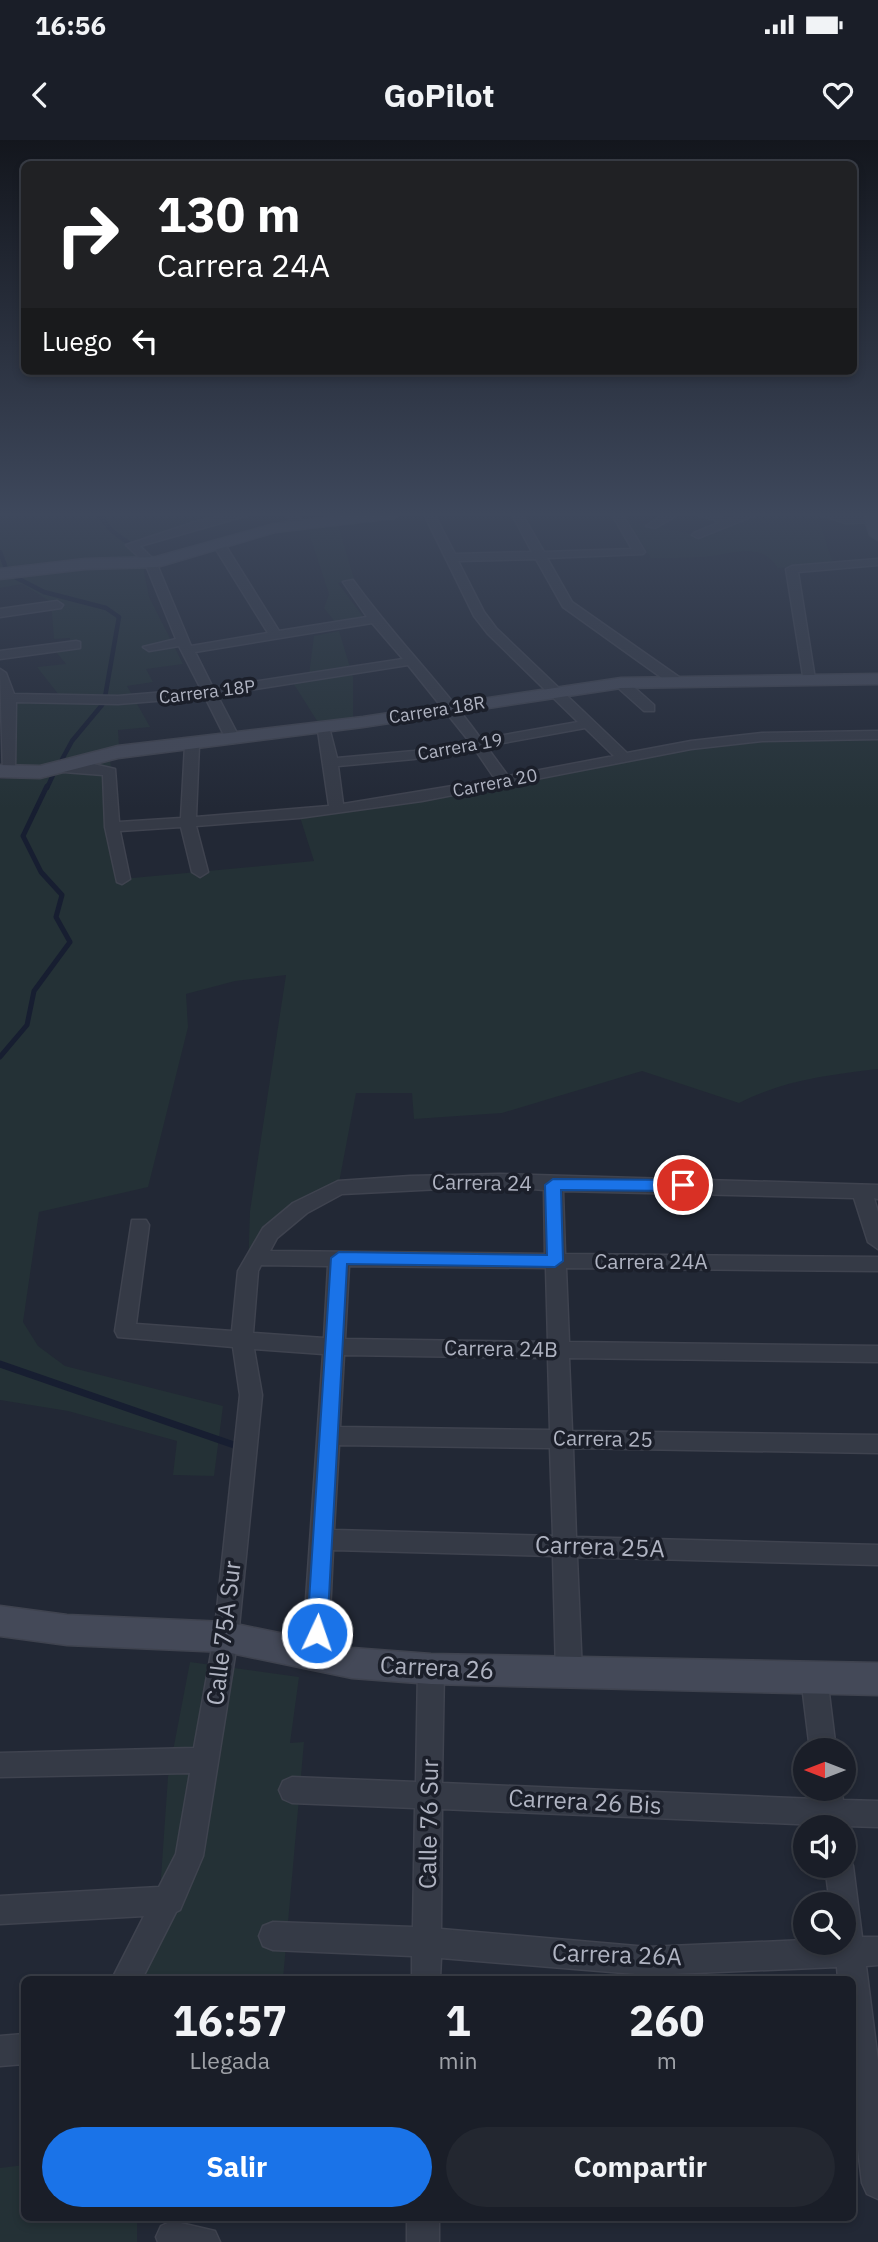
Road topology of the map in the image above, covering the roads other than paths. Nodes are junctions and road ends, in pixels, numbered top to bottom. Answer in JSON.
{"nodes":[{"id":1,"x":171,"y":612,"type":"edge"},
{"id":2,"x":261,"y":612,"type":"edge"},
{"id":3,"x":370,"y":612,"type":"edge"},
{"id":4,"x":478,"y":612,"type":"edge"},
{"id":5,"x":578,"y":612,"type":"edge"},
{"id":6,"x":799,"y":612,"type":"edge"},
{"id":7,"x":375,"y":619,"type":"junction"},
{"id":8,"x":275,"y":635,"type":"junction"},
{"id":9,"x":76,"y":645,"type":"dead end"},
{"id":10,"x":185,"y":646,"type":"junction"},
{"id":11,"x":149,"y":648,"type":"dead end"},
{"id":12,"x":0,"y":655,"type":"edge"},
{"id":13,"x":412,"y":662,"type":"junction"},
{"id":14,"x":0,"y":673,"type":"edge"},
{"id":15,"x":809,"y":679,"type":"junction"},
{"id":16,"x":878,"y":679,"type":"edge"},
{"id":17,"x":674,"y":680,"type":"junction"},
{"id":18,"x":621,"y":682,"type":"junction"},
{"id":19,"x":554,"y":692,"type":"junction"},
{"id":20,"x":207,"y":693,"type":"junction"},
{"id":21,"x":5,"y":698,"type":"edge"},
{"id":22,"x":451,"y":707,"type":"junction"},
{"id":23,"x":649,"y":708,"type":"dead end"},
{"id":24,"x":587,"y":724,"type":"junction"},
{"id":25,"x":322,"y":727,"type":"junction"},
{"id":26,"x":878,"y":735,"type":"edge"},
{"id":27,"x":233,"y":739,"type":"junction"},
{"id":28,"x":192,"y":745,"type":"junction"},
{"id":29,"x":477,"y":745,"type":"junction"},
{"id":30,"x":624,"y":758,"type":"junction"},
{"id":31,"x":331,"y":763,"type":"junction"},
{"id":32,"x":64,"y":768,"type":"junction"},
{"id":33,"x":4,"y":771,"type":"edge"},
{"id":34,"x":505,"y":782,"type":"junction"},
{"id":35,"x":337,"y":808,"type":"junction"},
{"id":36,"x":191,"y":823,"type":"junction"},
{"id":37,"x":112,"y":827,"type":"junction"},
{"id":38,"x":200,"y":872,"type":"dead end"},
{"id":39,"x":122,"y":879,"type":"dead end"},
{"id":40,"x":553,"y":1185,"type":"junction"},
{"id":41,"x":870,"y":1192,"type":"edge"},
{"id":42,"x":139,"y":1225,"type":"dead end"},
{"id":43,"x":878,"y":1242,"type":"edge"},
{"id":44,"x":339,"y":1258,"type":"junction"},
{"id":45,"x":555,"y":1261,"type":"junction"},
{"id":46,"x":878,"y":1264,"type":"edge"},
{"id":47,"x":252,"y":1265,"type":"junction"},
{"id":48,"x":242,"y":1339,"type":"junction"},
{"id":49,"x":334,"y":1348,"type":"junction"},
{"id":50,"x":558,"y":1350,"type":"junction"},
{"id":51,"x":878,"y":1354,"type":"edge"},
{"id":52,"x":328,"y":1436,"type":"junction"},
{"id":53,"x":561,"y":1438,"type":"junction"},
{"id":54,"x":878,"y":1444,"type":"edge"},
{"id":55,"x":322,"y":1539,"type":"junction"},
{"id":56,"x":564,"y":1546,"type":"junction"},
{"id":57,"x":878,"y":1555,"type":"edge"},
{"id":58,"x":0,"y":1621,"type":"edge"},
{"id":59,"x":226,"y":1637,"type":"junction"},
{"id":60,"x":315,"y":1657,"type":"junction"},
{"id":61,"x":430,"y":1669,"type":"junction"},
{"id":62,"x":569,"y":1672,"type":"junction"},
{"id":63,"x":814,"y":1677,"type":"junction"},
{"id":64,"x":878,"y":1679,"type":"edge"},
{"id":65,"x":822,"y":1738,"type":"edge"},
{"id":66,"x":206,"y":1760,"type":"junction"},
{"id":67,"x":0,"y":1765,"type":"edge"},
{"id":68,"x":292,"y":1790,"type":"dead end"},
{"id":69,"x":430,"y":1795,"type":"junction"},
{"id":70,"x":831,"y":1809,"type":"edge"},
{"id":71,"x":878,"y":1814,"type":"edge"},
{"id":72,"x":843,"y":1878,"type":"edge"},
{"id":73,"x":170,"y":1900,"type":"junction"},
{"id":74,"x":0,"y":1910,"type":"edge"},
{"id":75,"x":273,"y":1936,"type":"dead end"},
{"id":76,"x":427,"y":1942,"type":"junction"},
{"id":77,"x":865,"y":1950,"type":"edge"},
{"id":78,"x":129,"y":1976,"type":"edge"},
{"id":79,"x":426,"y":1976,"type":"edge"},
{"id":80,"x":21,"y":2049,"type":"edge"},
{"id":81,"x":0,"y":2051,"type":"edge"},
{"id":82,"x":867,"y":2117,"type":"edge"},
{"id":83,"x":878,"y":2183,"type":"edge"},
{"id":84,"x":424,"y":2221,"type":"edge"},
{"id":85,"x":172,"y":2236,"type":"dead end"},
{"id":86,"x":204,"y":2242,"type":"edge"},
{"id":87,"x":423,"y":2242,"type":"edge"}],
"edges":[{"from":1,"to":10,"type":"street"},
{"from":2,"to":8,"type":"street"},
{"from":3,"to":7,"type":"street"},
{"from":4,"to":19,"type":"street"},
{"from":5,"to":17,"type":"street"},
{"from":6,"to":15,"type":"street"},
{"from":7,"to":8,"type":"street"},
{"from":7,"to":13,"type":"street"},
{"from":8,"to":10,"type":"street"},
{"from":9,"to":12,"type":"street"},
{"from":10,"to":11,"type":"street"},
{"from":10,"to":20,"type":"street"},
{"from":13,"to":20,"type":"street","name":"Carrera 18P"},
{"from":13,"to":22,"type":"street"},
{"from":14,"to":21,"type":"street"},
{"from":15,"to":16,"type":"street","name":"Carrera 18R"},
{"from":15,"to":17,"type":"street","name":"Carrera 18R"},
{"from":17,"to":18,"type":"street","name":"Carrera 18R"},
{"from":18,"to":19,"type":"street","name":"Carrera 18R"},
{"from":18,"to":23,"type":"street"},
{"from":19,"to":22,"type":"street","name":"Carrera 18R"},
{"from":19,"to":24,"type":"street"},
{"from":20,"to":21,"type":"street","name":"Carrera 18P"},
{"from":20,"to":27,"type":"street"},
{"from":21,"to":33,"type":"street"},
{"from":22,"to":25,"type":"street","name":"Carrera 18R"},
{"from":22,"to":29,"type":"street"},
{"from":24,"to":29,"type":"street","name":"Carrera 19"},
{"from":24,"to":30,"type":"street"},
{"from":25,"to":27,"type":"street","name":"Carrera 18R"},
{"from":25,"to":31,"type":"street"},
{"from":26,"to":30,"type":"street","name":"Carrera 20"},
{"from":27,"to":28,"type":"street","name":"Carrera 18R"},
{"from":28,"to":32,"type":"street","name":"Carrera 18R"},
{"from":28,"to":36,"type":"street"},
{"from":29,"to":31,"type":"street","name":"Carrera 19"},
{"from":29,"to":34,"type":"street"},
{"from":30,"to":34,"type":"street","name":"Carrera 20"},
{"from":31,"to":35,"type":"street"},
{"from":32,"to":33,"type":"street","name":"Carrera 18R"},
{"from":32,"to":37,"type":"street"},
{"from":34,"to":35,"type":"street","name":"Carrera 20"},
{"from":35,"to":36,"type":"street","name":"Carrera 20"},
{"from":36,"to":37,"type":"street","name":"Carrera 20"},
{"from":36,"to":38,"type":"street"},
{"from":37,"to":39,"type":"street"},
{"from":40,"to":41,"type":"street","name":"Carrera 24"},
{"from":40,"to":45,"type":"street"},
{"from":40,"to":47,"type":"street","name":"Carrera 24"},
{"from":41,"to":43,"type":"street"},
{"from":42,"to":48,"type":"street","name":"Carrera 24B"},
{"from":44,"to":45,"type":"street","name":"Carrera 24A"},
{"from":44,"to":47,"type":"street","name":"Carrera 24A"},
{"from":44,"to":49,"type":"street"},
{"from":45,"to":46,"type":"street","name":"Carrera 24A"},
{"from":45,"to":50,"type":"street"},
{"from":47,"to":48,"type":"street","name":"Calle 75A Sur"},
{"from":48,"to":49,"type":"street","name":"Carrera 24B"},
{"from":48,"to":59,"type":"street","name":"Calle 75A Sur"},
{"from":49,"to":50,"type":"street","name":"Carrera 24B"},
{"from":49,"to":52,"type":"street"},
{"from":50,"to":51,"type":"street","name":"Carrera 24B"},
{"from":50,"to":53,"type":"street"},
{"from":52,"to":53,"type":"street","name":"Carrera 25"},
{"from":52,"to":55,"type":"street"},
{"from":53,"to":54,"type":"street","name":"Carrera 25"},
{"from":53,"to":56,"type":"street"},
{"from":55,"to":56,"type":"street","name":"Carrera 25A"},
{"from":55,"to":60,"type":"street"},
{"from":56,"to":57,"type":"street","name":"Carrera 25A"},
{"from":56,"to":62,"type":"street"},
{"from":58,"to":59,"type":"street","name":"Carrera 26"},
{"from":59,"to":60,"type":"street","name":"Carrera 26"},
{"from":59,"to":66,"type":"street","name":"Calle 75A Sur"},
{"from":60,"to":61,"type":"street","name":"Carrera 26"},
{"from":61,"to":62,"type":"street","name":"Carrera 26"},
{"from":61,"to":69,"type":"street","name":"Calle 76 Sur"},
{"from":62,"to":63,"type":"street","name":"Carrera 26"},
{"from":63,"to":64,"type":"street","name":"Carrera 26"},
{"from":63,"to":65,"type":"street"},
{"from":66,"to":67,"type":"street"},
{"from":66,"to":73,"type":"street","name":"Calle 75A Sur"},
{"from":68,"to":69,"type":"street","name":"Carrera 26 Bis"},
{"from":69,"to":70,"type":"street","name":"Carrera 26 Bis"},
{"from":69,"to":76,"type":"street","name":"Calle 76 Sur"},
{"from":70,"to":71,"type":"street","name":"Carrera 26 Bis"},
{"from":72,"to":77,"type":"street"},
{"from":73,"to":74,"type":"street"},
{"from":73,"to":78,"type":"street","name":"Calle 75A Sur"},
{"from":75,"to":76,"type":"street","name":"Carrera 26A"},
{"from":76,"to":77,"type":"street","name":"Carrera 26A"},
{"from":76,"to":79,"type":"street","name":"Calle 76 Sur"},
{"from":77,"to":82,"type":"street"},
{"from":80,"to":81,"type":"street"},
{"from":82,"to":83,"type":"street"},
{"from":84,"to":87,"type":"street"},
{"from":85,"to":86,"type":"street"}]}
